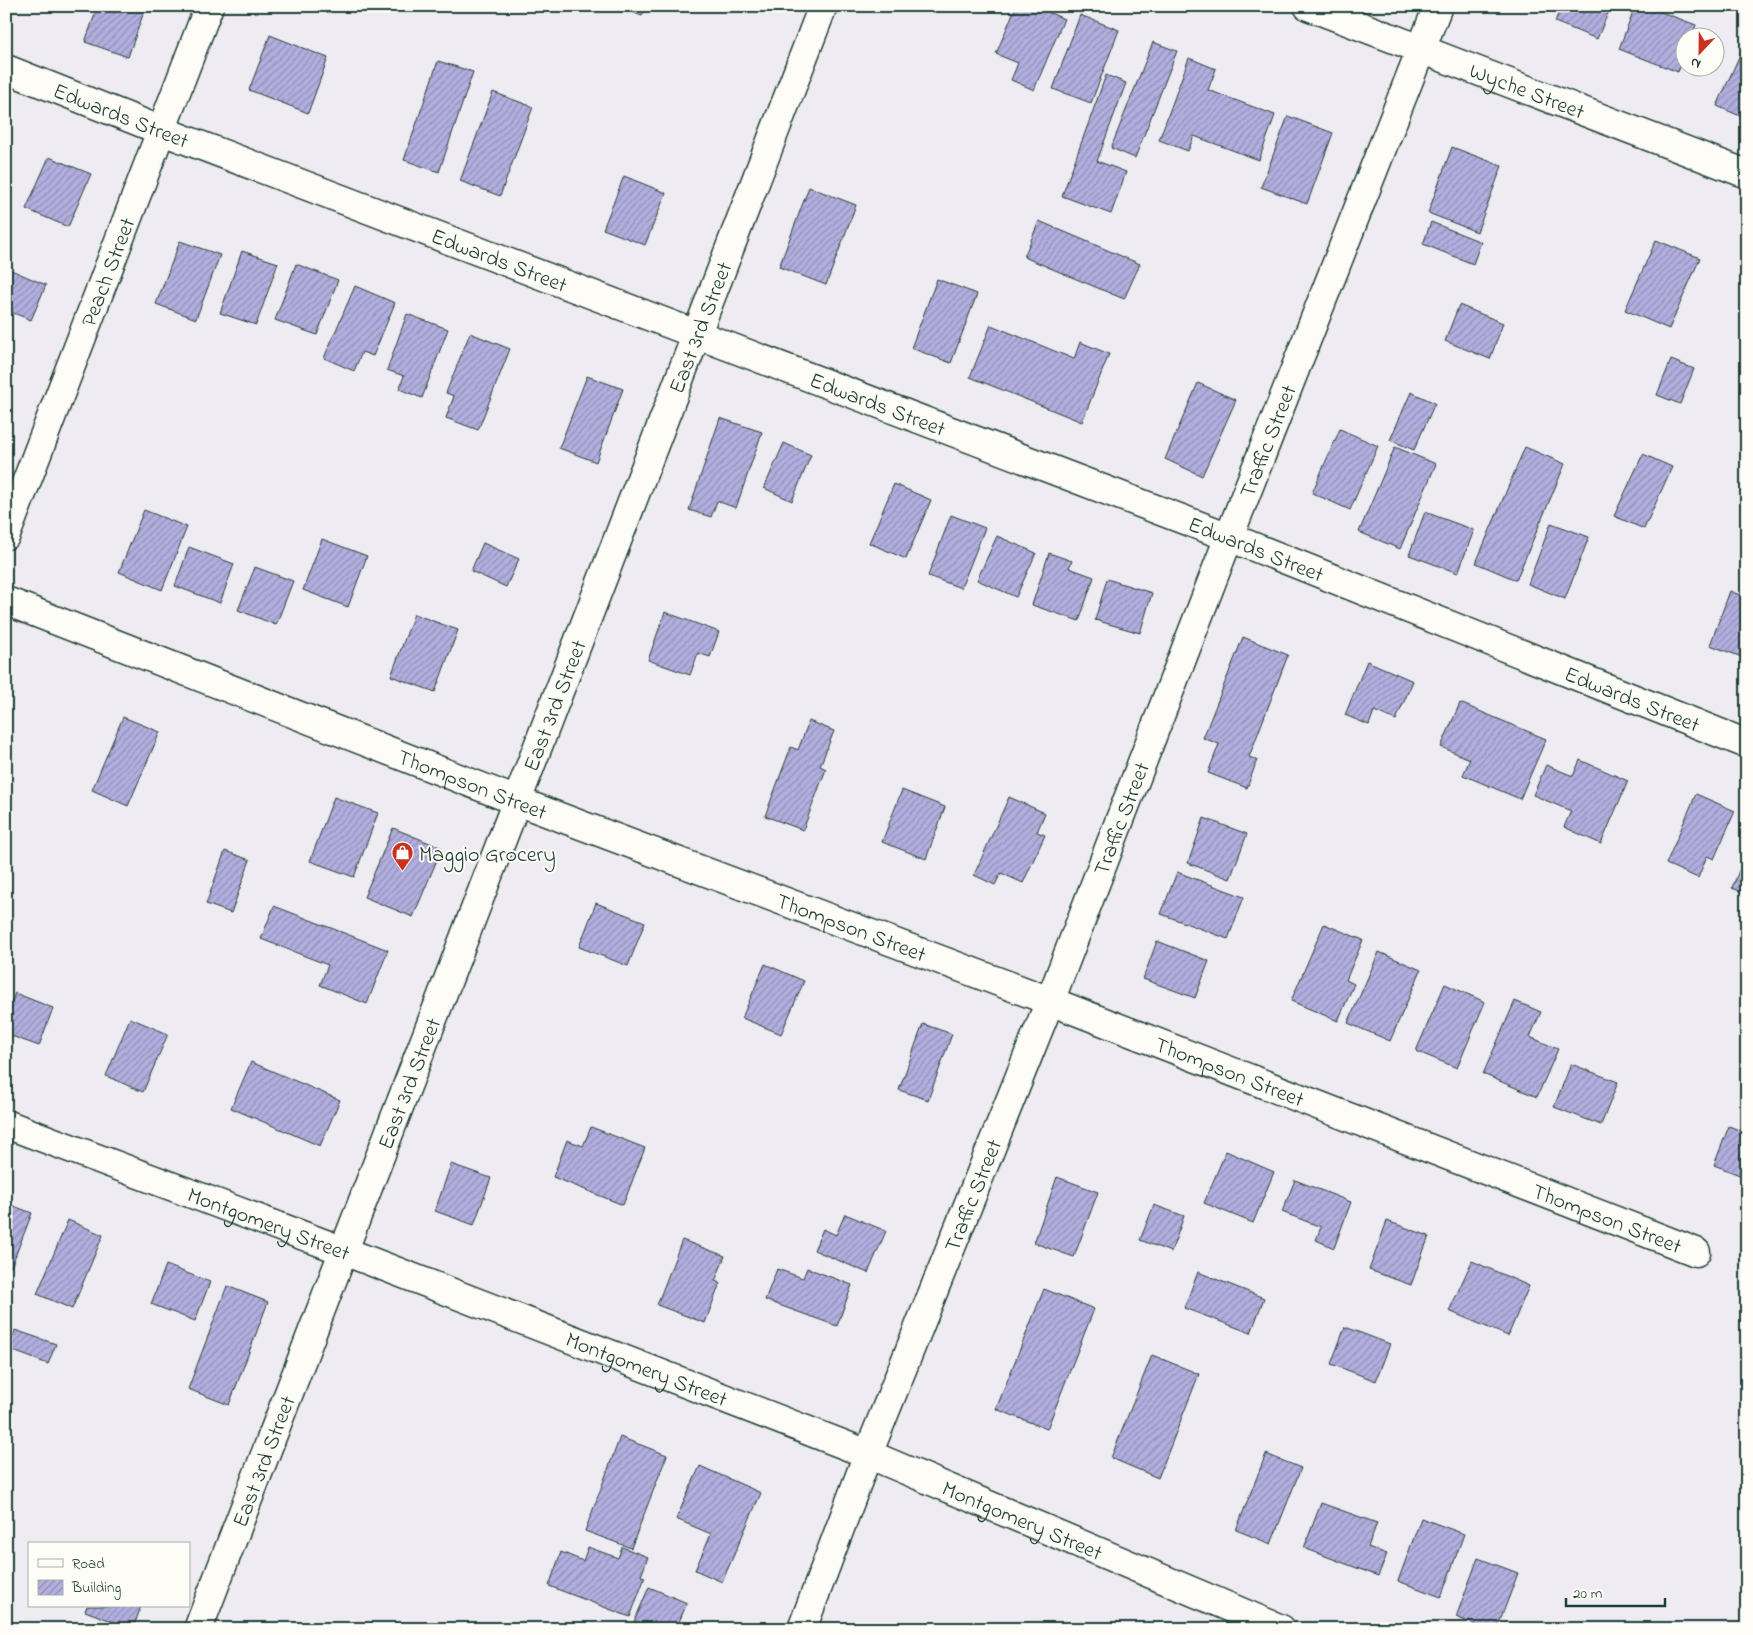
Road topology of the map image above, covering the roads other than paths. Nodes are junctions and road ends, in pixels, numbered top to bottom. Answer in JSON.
{"nodes":[{"id":1,"x":208,"y":6,"type":"edge"},
{"id":2,"x":823,"y":6,"type":"edge"},
{"id":3,"x":1308,"y":6,"type":"edge"},
{"id":4,"x":1438,"y":6,"type":"edge"},
{"id":5,"x":1421,"y":50,"type":"junction"},
{"id":6,"x":6,"y":69,"type":"edge"},
{"id":7,"x":160,"y":130,"type":"junction"},
{"id":8,"x":1747,"y":174,"type":"edge"},
{"id":9,"x":696,"y":334,"type":"junction"},
{"id":10,"x":6,"y":535,"type":"edge"},
{"id":11,"x":1229,"y":538,"type":"junction"},
{"id":12,"x":6,"y":601,"type":"edge"},
{"id":13,"x":1747,"y":744,"type":"edge"},
{"id":14,"x":517,"y":801,"type":"junction"},
{"id":15,"x":1050,"y":1001,"type":"junction"},
{"id":16,"x":6,"y":1124,"type":"edge"},
{"id":17,"x":344,"y":1251,"type":"junction"},
{"id":18,"x":1696,"y":1252,"type":"dead end"},
{"id":19,"x":868,"y":1454,"type":"junction"},
{"id":20,"x":198,"y":1629,"type":"edge"},
{"id":21,"x":802,"y":1629,"type":"edge"},
{"id":22,"x":1281,"y":1629,"type":"edge"}],
"edges":[{"from":1,"to":7,"type":"street","name":"Peach Street"},
{"from":2,"to":9,"type":"street","name":"East 3rd Street"},
{"from":3,"to":5,"type":"street","name":"Wyche Street"},
{"from":4,"to":5,"type":"street","name":"Traffic Street"},
{"from":5,"to":8,"type":"street","name":"Wyche Street"},
{"from":5,"to":11,"type":"street","name":"Traffic Street"},
{"from":6,"to":7,"type":"street","name":"Edwards Street"},
{"from":7,"to":9,"type":"street","name":"Edwards Street"},
{"from":7,"to":10,"type":"street","name":"Peach Street"},
{"from":9,"to":11,"type":"street","name":"Edwards Street"},
{"from":9,"to":14,"type":"street","name":"East 3rd Street"},
{"from":11,"to":13,"type":"street","name":"Edwards Street"},
{"from":11,"to":15,"type":"street","name":"Traffic Street"},
{"from":12,"to":14,"type":"street","name":"Thompson Street"},
{"from":14,"to":15,"type":"street","name":"Thompson Street"},
{"from":14,"to":17,"type":"street","name":"East 3rd Street"},
{"from":15,"to":18,"type":"street","name":"Thompson Street"},
{"from":15,"to":19,"type":"street","name":"Traffic Street"},
{"from":16,"to":17,"type":"street","name":"Montgomery Street"},
{"from":17,"to":19,"type":"street","name":"Montgomery Street"},
{"from":17,"to":20,"type":"street","name":"East 3rd Street"},
{"from":19,"to":21,"type":"street","name":"Traffic Street"},
{"from":19,"to":22,"type":"street","name":"Montgomery Street"}]}
